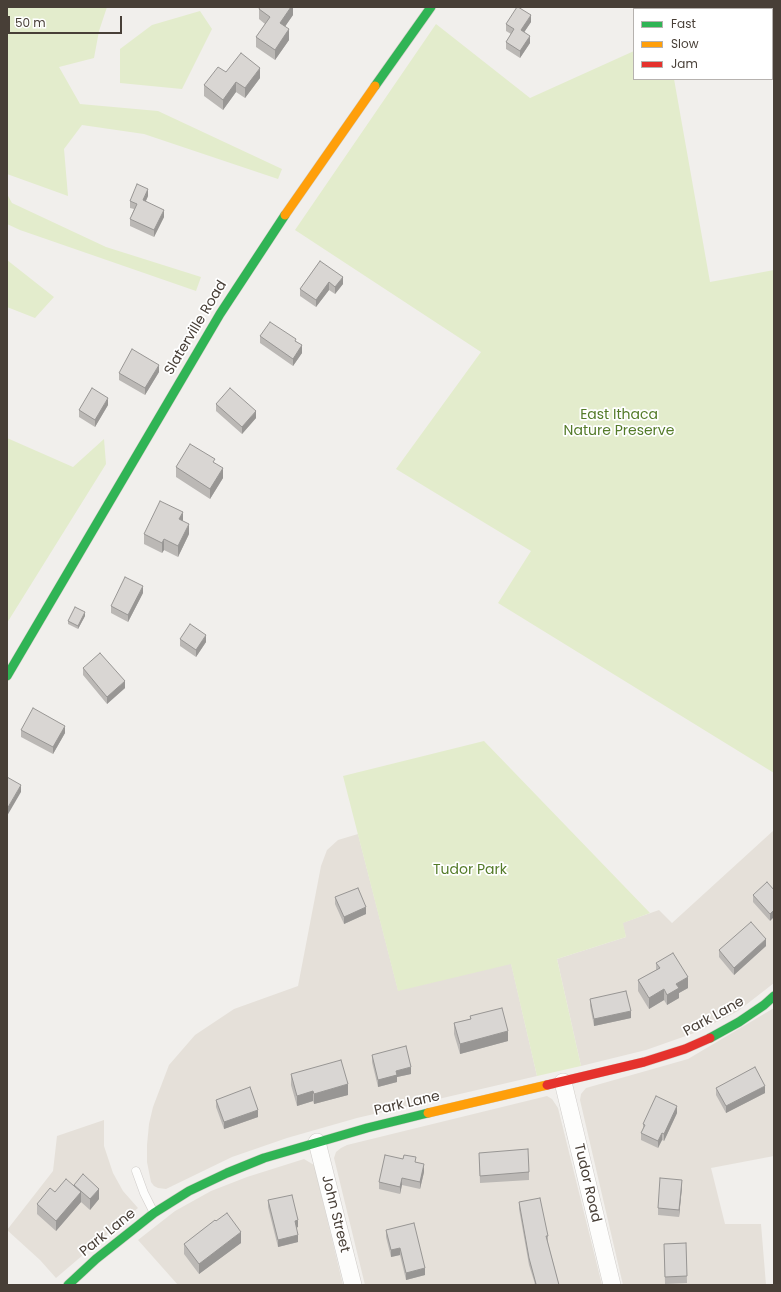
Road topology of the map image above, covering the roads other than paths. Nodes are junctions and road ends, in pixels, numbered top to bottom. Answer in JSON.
{"nodes":[{"id":1,"x":431,"y":7,"type":"edge"},
{"id":2,"x":7,"y":676,"type":"edge"},
{"id":3,"x":774,"y":996,"type":"edge"},
{"id":4,"x":563,"y":1082,"type":"junction"},
{"id":5,"x":317,"y":1142,"type":"junction"},
{"id":6,"x":136,"y":1171,"type":"dead end"},
{"id":7,"x":154,"y":1214,"type":"junction"},
{"id":8,"x":68,"y":1285,"type":"edge"},
{"id":9,"x":353,"y":1285,"type":"edge"},
{"id":10,"x":612,"y":1285,"type":"edge"}],
"edges":[{"from":1,"to":2,"type":"main road","name":"Slaterville Road"},
{"from":3,"to":4,"type":"main road","name":"Park Lane"},
{"from":4,"to":5,"type":"main road","name":"Park Lane"},
{"from":4,"to":10,"type":"street","name":"Tudor Road"},
{"from":5,"to":7,"type":"main road","name":"Park Lane"},
{"from":5,"to":9,"type":"street","name":"John Street"},
{"from":6,"to":7,"type":"lane"},
{"from":7,"to":8,"type":"main road","name":"Park Lane"}]}
